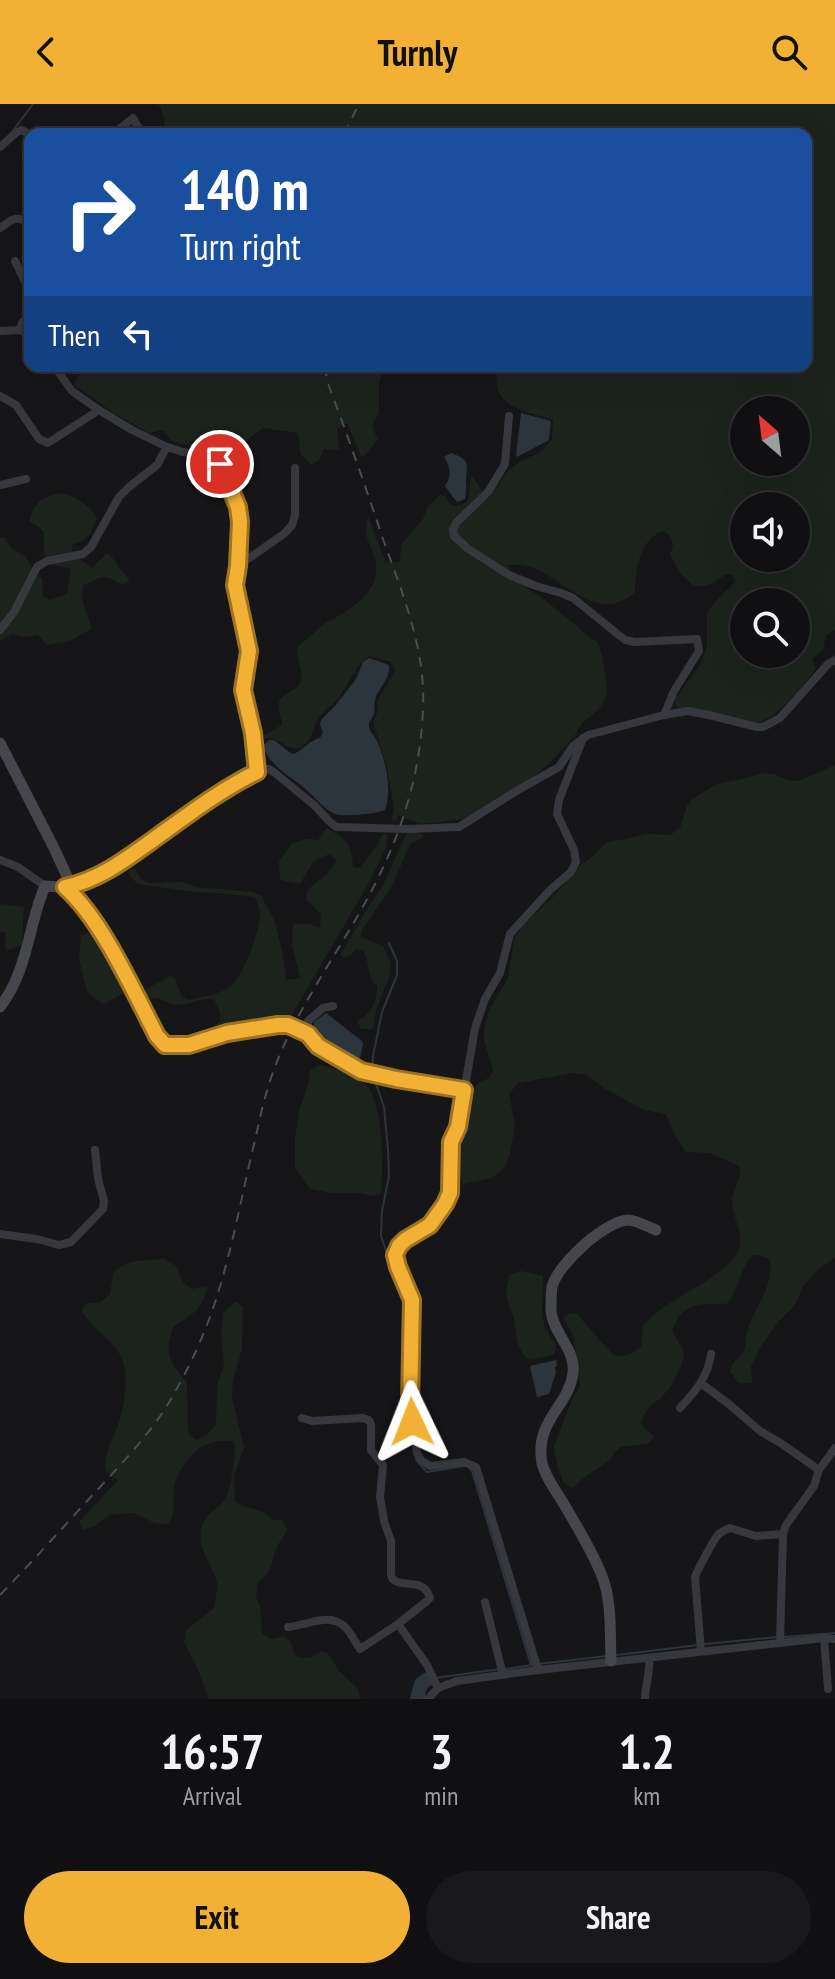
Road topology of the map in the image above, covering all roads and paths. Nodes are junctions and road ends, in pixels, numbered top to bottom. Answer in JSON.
{"nodes":[{"id":1,"x":120,"y":128,"type":"edge"},
{"id":2,"x":139,"y":128,"type":"edge"},
{"id":3,"x":24,"y":131,"type":"edge"},
{"id":4,"x":0,"y":147,"type":"edge"},
{"id":5,"x":24,"y":220,"type":"edge"},
{"id":6,"x":0,"y":228,"type":"edge"},
{"id":7,"x":15,"y":261,"type":"dead end"},
{"id":8,"x":24,"y":280,"type":"edge"},
{"id":9,"x":24,"y":321,"type":"edge"},
{"id":10,"x":20,"y":330,"type":"junction"},
{"id":11,"x":0,"y":331,"type":"edge"},
{"id":12,"x":24,"y":332,"type":"edge"},
{"id":13,"x":58,"y":372,"type":"edge"},
{"id":14,"x":0,"y":396,"type":"edge"},
{"id":15,"x":99,"y":410,"type":"junction"},
{"id":16,"x":509,"y":416,"type":"dead end"},
{"id":17,"x":167,"y":447,"type":"junction"},
{"id":18,"x":295,"y":468,"type":"dead end"},
{"id":19,"x":26,"y":479,"type":"dead end"},
{"id":20,"x":0,"y":485,"type":"edge"},
{"id":21,"x":238,"y":566,"type":"junction"},
{"id":22,"x":0,"y":630,"type":"edge"},
{"id":23,"x":835,"y":660,"type":"edge"},
{"id":24,"x":664,"y":715,"type":"junction"},
{"id":25,"x":583,"y":738,"type":"junction"},
{"id":26,"x":0,"y":743,"type":"edge"},
{"id":27,"x":257,"y":772,"type":"junction"},
{"id":28,"x":0,"y":860,"type":"edge"},
{"id":29,"x":45,"y":886,"type":"junction"},
{"id":30,"x":68,"y":886,"type":"junction"},
{"id":31,"x":333,"y":1006,"type":"dead end"},
{"id":32,"x":0,"y":1007,"type":"edge"},
{"id":33,"x":308,"y":1021,"type":"junction"},
{"id":34,"x":296,"y":1028,"type":"junction"},
{"id":35,"x":308,"y":1034,"type":"junction"},
{"id":36,"x":464,"y":1090,"type":"junction"},
{"id":37,"x":95,"y":1150,"type":"dead end"},
{"id":38,"x":656,"y":1230,"type":"dead end"},
{"id":39,"x":0,"y":1234,"type":"edge"},
{"id":40,"x":711,"y":1354,"type":"dead end"},
{"id":41,"x":702,"y":1384,"type":"junction"},
{"id":42,"x":680,"y":1408,"type":"dead end"},
{"id":43,"x":302,"y":1418,"type":"dead end"},
{"id":44,"x":835,"y":1448,"type":"edge"},
{"id":45,"x":819,"y":1470,"type":"junction"},
{"id":46,"x":783,"y":1534,"type":"junction"},
{"id":47,"x":485,"y":1602,"type":"dead end"},
{"id":48,"x":398,"y":1624,"type":"junction"},
{"id":49,"x":288,"y":1627,"type":"dead end"},
{"id":50,"x":824,"y":1638,"type":"junction"},
{"id":51,"x":835,"y":1639,"type":"edge"},
{"id":52,"x":780,"y":1642,"type":"junction"},
{"id":53,"x":701,"y":1651,"type":"junction"},
{"id":54,"x":649,"y":1658,"type":"junction"},
{"id":55,"x":611,"y":1661,"type":"junction"},
{"id":56,"x":538,"y":1670,"type":"junction"},
{"id":57,"x":503,"y":1675,"type":"junction"},
{"id":58,"x":828,"y":1689,"type":"dead end"},
{"id":59,"x":434,"y":1695,"type":"edge"},
{"id":60,"x":645,"y":1699,"type":"edge"}],
"edges":[{"from":1,"to":2,"type":"street"},
{"from":3,"to":4,"type":"street"},
{"from":5,"to":6,"type":"street"},
{"from":7,"to":8,"type":"street"},
{"from":9,"to":10,"type":"street"},
{"from":10,"to":11,"type":"street"},
{"from":10,"to":12,"type":"street"},
{"from":13,"to":15,"type":"street"},
{"from":14,"to":15,"type":"street"},
{"from":15,"to":17,"type":"street"},
{"from":16,"to":24,"type":"street"},
{"from":17,"to":21,"type":"street"},
{"from":17,"to":22,"type":"street"},
{"from":18,"to":21,"type":"street"},
{"from":19,"to":20,"type":"street"},
{"from":21,"to":27,"type":"street"},
{"from":23,"to":24,"type":"street"},
{"from":24,"to":25,"type":"street"},
{"from":25,"to":27,"type":"street"},
{"from":25,"to":36,"type":"street"},
{"from":26,"to":30,"type":"street"},
{"from":27,"to":30,"type":"street"},
{"from":28,"to":29,"type":"street"},
{"from":29,"to":30,"type":"street"},
{"from":29,"to":32,"type":"street"},
{"from":30,"to":34,"type":"street"},
{"from":31,"to":33,"type":"street"},
{"from":33,"to":34,"type":"street"},
{"from":33,"to":35,"type":"street"},
{"from":34,"to":35,"type":"street"},
{"from":35,"to":36,"type":"street"},
{"from":36,"to":56,"type":"street"},
{"from":37,"to":39,"type":"street"},
{"from":38,"to":55,"type":"street"},
{"from":40,"to":41,"type":"street"},
{"from":41,"to":42,"type":"street"},
{"from":41,"to":45,"type":"street"},
{"from":43,"to":48,"type":"street"},
{"from":44,"to":45,"type":"street"},
{"from":45,"to":46,"type":"street"},
{"from":46,"to":52,"type":"street"},
{"from":46,"to":53,"type":"street"},
{"from":47,"to":57,"type":"street"},
{"from":48,"to":49,"type":"street"},
{"from":48,"to":59,"type":"street"},
{"from":50,"to":51,"type":"street"},
{"from":50,"to":52,"type":"street"},
{"from":50,"to":58,"type":"street"},
{"from":52,"to":53,"type":"street"},
{"from":53,"to":54,"type":"street"},
{"from":54,"to":55,"type":"street"},
{"from":54,"to":60,"type":"street"},
{"from":55,"to":56,"type":"street"},
{"from":56,"to":57,"type":"street"},
{"from":57,"to":59,"type":"street"}]}
